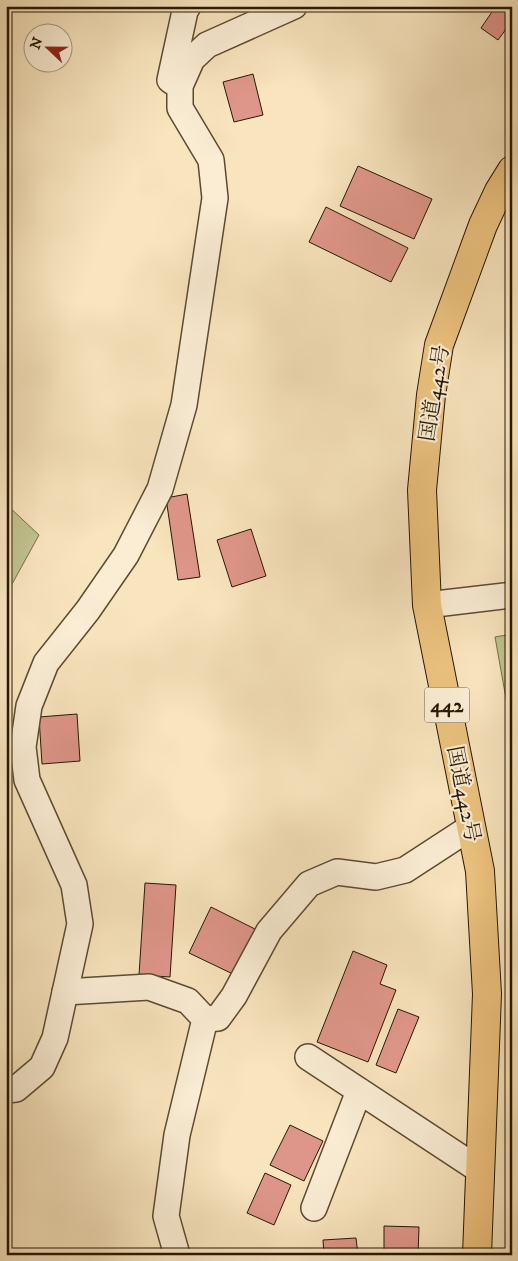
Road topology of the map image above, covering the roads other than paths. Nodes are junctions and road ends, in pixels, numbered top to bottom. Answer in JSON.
{"nodes":[{"id":1,"x":188,"y":6,"type":"edge"},
{"id":2,"x":294,"y":6,"type":"edge"},
{"id":3,"x":180,"y":86,"type":"junction"},
{"id":4,"x":512,"y":170,"type":"edge"},
{"id":5,"x":512,"y":595,"type":"edge"},
{"id":6,"x":427,"y":605,"type":"junction"},
{"id":7,"x":471,"y":827,"type":"junction"},
{"id":8,"x":65,"y":992,"type":"junction"},
{"id":9,"x":205,"y":1019,"type":"junction"},
{"id":10,"x":308,"y":1057,"type":"dead end"},
{"id":11,"x":6,"y":1090,"type":"edge"},
{"id":12,"x":359,"y":1091,"type":"junction"},
{"id":13,"x":481,"y":1171,"type":"junction"},
{"id":14,"x":314,"y":1208,"type":"dead end"},
{"id":15,"x":177,"y":1255,"type":"edge"},
{"id":16,"x":477,"y":1255,"type":"edge"}],
"edges":[{"from":1,"to":3,"type":"street"},
{"from":2,"to":3,"type":"street"},
{"from":3,"to":8,"type":"street"},
{"from":4,"to":6,"type":"highway","name":"国道442号","number":"442"},
{"from":5,"to":6,"type":"street"},
{"from":6,"to":7,"type":"highway","name":"国道442号","number":"442"},
{"from":7,"to":9,"type":"street"},
{"from":7,"to":13,"type":"highway","name":"国道442号","number":"442"},
{"from":8,"to":9,"type":"street"},
{"from":8,"to":11,"type":"street"},
{"from":9,"to":15,"type":"street"},
{"from":10,"to":12,"type":"street"},
{"from":12,"to":13,"type":"street"},
{"from":12,"to":14,"type":"street"},
{"from":13,"to":16,"type":"highway","name":"国道442号","number":"442"}]}
